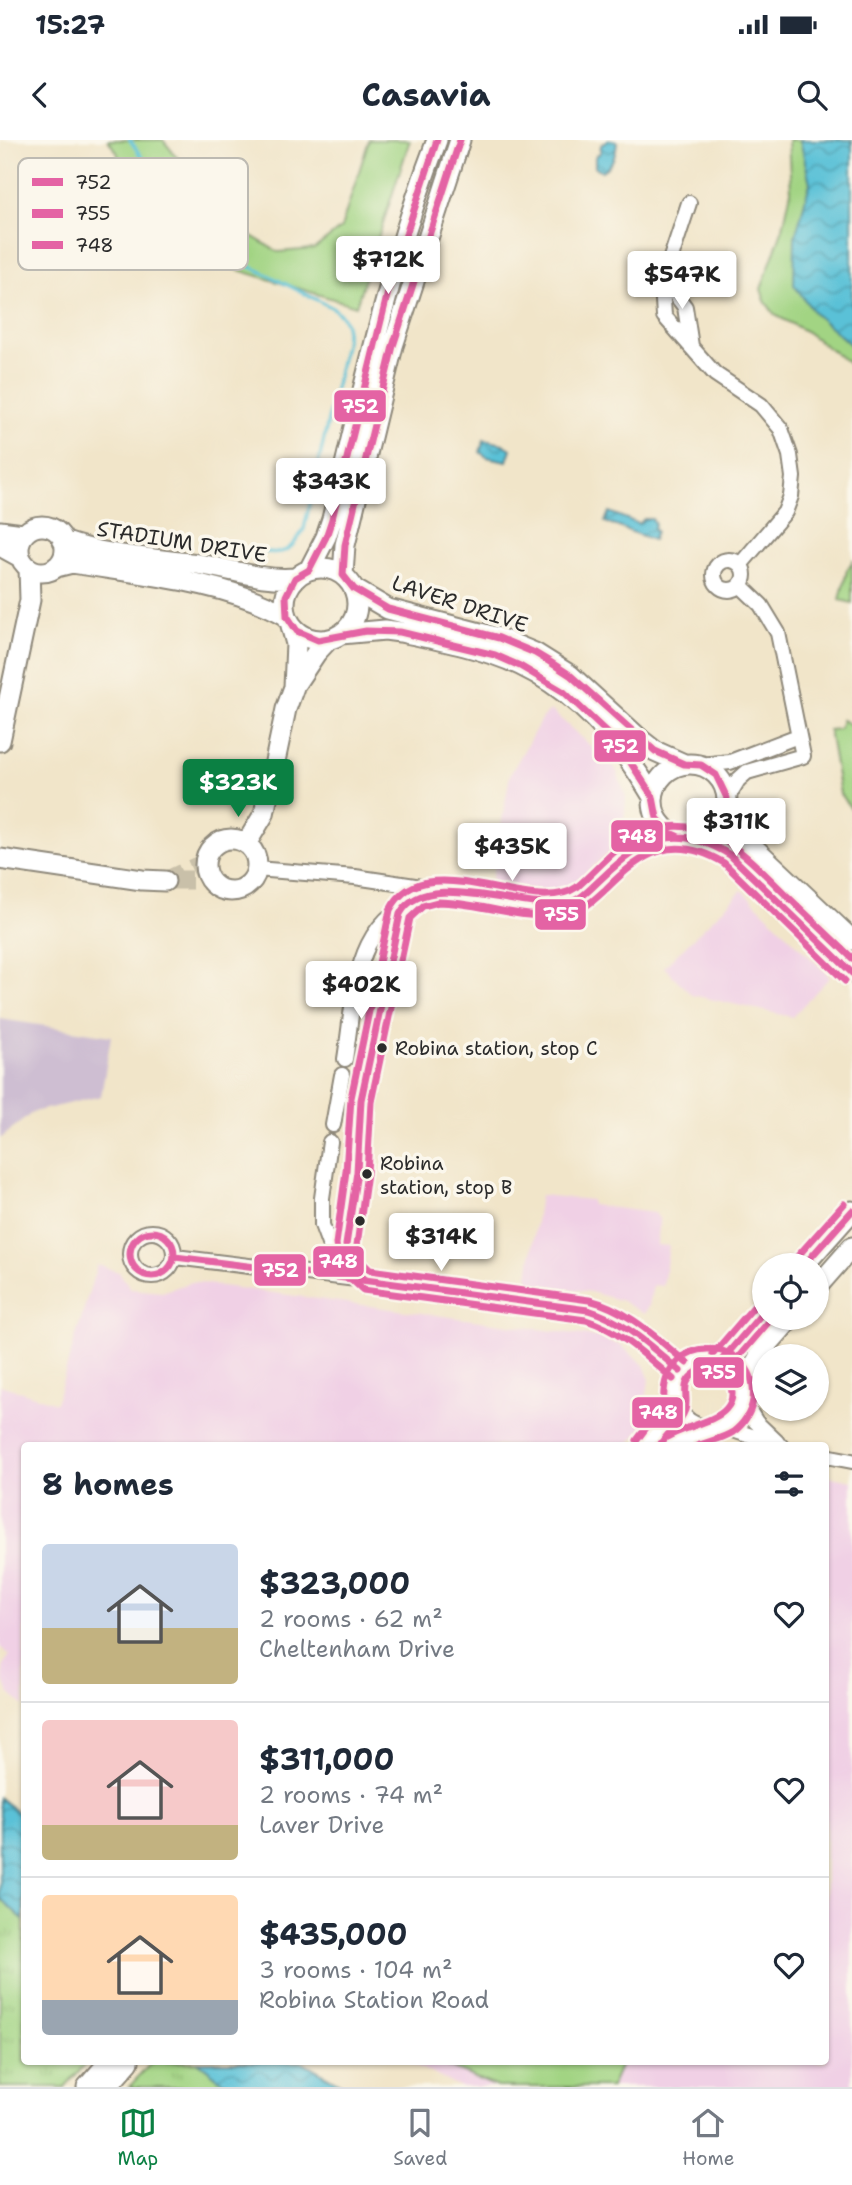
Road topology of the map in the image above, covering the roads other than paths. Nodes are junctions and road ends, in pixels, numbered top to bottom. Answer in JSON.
{"nodes":[{"id":1,"x":437,"y":140,"type":"edge"},
{"id":2,"x":460,"y":140,"type":"edge"},
{"id":3,"x":689,"y":203,"type":"dead end"},
{"id":4,"x":666,"y":275,"type":"junction"},
{"id":5,"x":691,"y":346,"type":"junction"},
{"id":6,"x":0,"y":531,"type":"edge"},
{"id":7,"x":23,"y":534,"type":"junction"},
{"id":8,"x":64,"y":541,"type":"junction"},
{"id":9,"x":0,"y":545,"type":"edge"},
{"id":10,"x":740,"y":565,"type":"junction"},
{"id":11,"x":38,"y":566,"type":"junction"},
{"id":12,"x":302,"y":574,"type":"junction"},
{"id":13,"x":349,"y":582,"type":"junction"},
{"id":14,"x":740,"y":585,"type":"junction"},
{"id":15,"x":288,"y":619,"type":"junction"},
{"id":16,"x":335,"y":637,"type":"junction"},
{"id":17,"x":294,"y":687,"type":"junction"},
{"id":18,"x":798,"y":736,"type":"junction"},
{"id":19,"x":0,"y":741,"type":"edge"},
{"id":20,"x":692,"y":765,"type":"junction"},
{"id":21,"x":653,"y":797,"type":"junction"},
{"id":22,"x":727,"y":804,"type":"junction"},
{"id":23,"x":686,"y":838,"type":"junction"},
{"id":24,"x":238,"y":841,"type":"junction"},
{"id":25,"x":0,"y":859,"type":"edge"},
{"id":26,"x":256,"y":869,"type":"junction"},
{"id":27,"x":165,"y":881,"type":"tunnel mouth"},
{"id":28,"x":436,"y":890,"type":"junction"},
{"id":29,"x":405,"y":905,"type":"junction"},
{"id":30,"x":852,"y":940,"type":"edge"},
{"id":31,"x":852,"y":973,"type":"edge"},
{"id":32,"x":345,"y":1059,"type":"dead end"},
{"id":33,"x":371,"y":1062,"type":"dead end"},
{"id":34,"x":342,"y":1075,"type":"dead end"},
{"id":35,"x":367,"y":1079,"type":"dead end"},
{"id":36,"x":332,"y":1125,"type":"dead end"},
{"id":37,"x":358,"y":1127,"type":"dead end"},
{"id":38,"x":330,"y":1142,"type":"dead end"},
{"id":39,"x":357,"y":1145,"type":"dead end"},
{"id":40,"x":846,"y":1218,"type":"edge"},
{"id":41,"x":852,"y":1247,"type":"edge"},
{"id":42,"x":815,"y":1253,"type":"edge"},
{"id":43,"x":175,"y":1257,"type":"dead end"},
{"id":44,"x":348,"y":1263,"type":"junction"},
{"id":45,"x":829,"y":1273,"type":"edge"},
{"id":46,"x":366,"y":1280,"type":"junction"},
{"id":47,"x":752,"y":1325,"type":"edge"},
{"id":48,"x":780,"y":1330,"type":"edge"},
{"id":49,"x":721,"y":1361,"type":"junction"},
{"id":50,"x":680,"y":1371,"type":"junction"},
{"id":51,"x":742,"y":1393,"type":"junction"},
{"id":52,"x":675,"y":1407,"type":"junction"},
{"id":53,"x":714,"y":1428,"type":"junction"},
{"id":54,"x":648,"y":1442,"type":"edge"},
{"id":55,"x":682,"y":1442,"type":"edge"},
{"id":56,"x":766,"y":1442,"type":"edge"},
{"id":57,"x":777,"y":1442,"type":"edge"},
{"id":58,"x":829,"y":1457,"type":"edge"},
{"id":59,"x":852,"y":1461,"type":"edge"},
{"id":60,"x":106,"y":2065,"type":"edge"},
{"id":61,"x":126,"y":2065,"type":"edge"},
{"id":62,"x":87,"y":2087,"type":"edge"},
{"id":63,"x":107,"y":2087,"type":"edge"}],
"edges":[{"from":1,"to":12,"type":"main road"},
{"from":2,"to":13,"type":"main road"},
{"from":3,"to":4,"type":"street"},
{"from":4,"to":5,"type":"street"},
{"from":4,"to":5,"type":"street"},
{"from":5,"to":10,"type":"street"},
{"from":6,"to":7,"type":"main road"},
{"from":7,"to":8,"type":"main road"},
{"from":7,"to":11,"type":"main road"},
{"from":8,"to":11,"type":"main road"},
{"from":8,"to":12,"type":"main road","name":"STADIUM DRIVE"},
{"from":9,"to":11,"type":"main road"},
{"from":10,"to":14,"type":"street"},
{"from":10,"to":14,"type":"street"},
{"from":11,"to":15,"type":"main road","name":"STADIUM DRIVE"},
{"from":11,"to":19,"type":"main road"},
{"from":12,"to":13,"type":"main road"},
{"from":12,"to":15,"type":"main road"},
{"from":13,"to":16,"type":"main road"},
{"from":13,"to":20,"type":"main road","name":"LAVER DRIVE"},
{"from":14,"to":18,"type":"street"},
{"from":15,"to":16,"type":"main road"},
{"from":15,"to":17,"type":"main road"},
{"from":16,"to":17,"type":"main road"},
{"from":16,"to":21,"type":"main road","name":"LAVER DRIVE"},
{"from":17,"to":24,"type":"main road"},
{"from":18,"to":20,"type":"street"},
{"from":18,"to":22,"type":"street"},
{"from":20,"to":21,"type":"main road"},
{"from":20,"to":22,"type":"main road"},
{"from":21,"to":23,"type":"main road"},
{"from":22,"to":23,"type":"main road"},
{"from":22,"to":30,"type":"main road"},
{"from":23,"to":28,"type":"street"},
{"from":23,"to":31,"type":"main road"},
{"from":24,"to":26,"type":"main road"},
{"from":24,"to":26,"type":"main road"},
{"from":25,"to":27,"type":"main road"},
{"from":26,"to":28,"type":"street"},
{"from":28,"to":29,"type":"street"},
{"from":29,"to":32,"type":"street"},
{"from":29,"to":33,"type":"street"},
{"from":34,"to":36,"type":"street"},
{"from":35,"to":37,"type":"street"},
{"from":38,"to":44,"type":"street"},
{"from":39,"to":44,"type":"street"},
{"from":40,"to":42,"type":"main road"},
{"from":41,"to":45,"type":"main road"},
{"from":43,"to":46,"type":"street"},
{"from":44,"to":46,"type":"street"},
{"from":46,"to":50,"type":"street"},
{"from":47,"to":49,"type":"main road"},
{"from":48,"to":51,"type":"main road"},
{"from":49,"to":50,"type":"main road"},
{"from":49,"to":51,"type":"main road"},
{"from":50,"to":52,"type":"main road"},
{"from":51,"to":53,"type":"main road"},
{"from":51,"to":57,"type":"street"},
{"from":52,"to":53,"type":"main road"},
{"from":52,"to":54,"type":"main road"},
{"from":53,"to":55,"type":"main road"},
{"from":53,"to":56,"type":"street"},
{"from":58,"to":59,"type":"street"},
{"from":60,"to":62,"type":"main road"},
{"from":61,"to":63,"type":"main road"}]}
